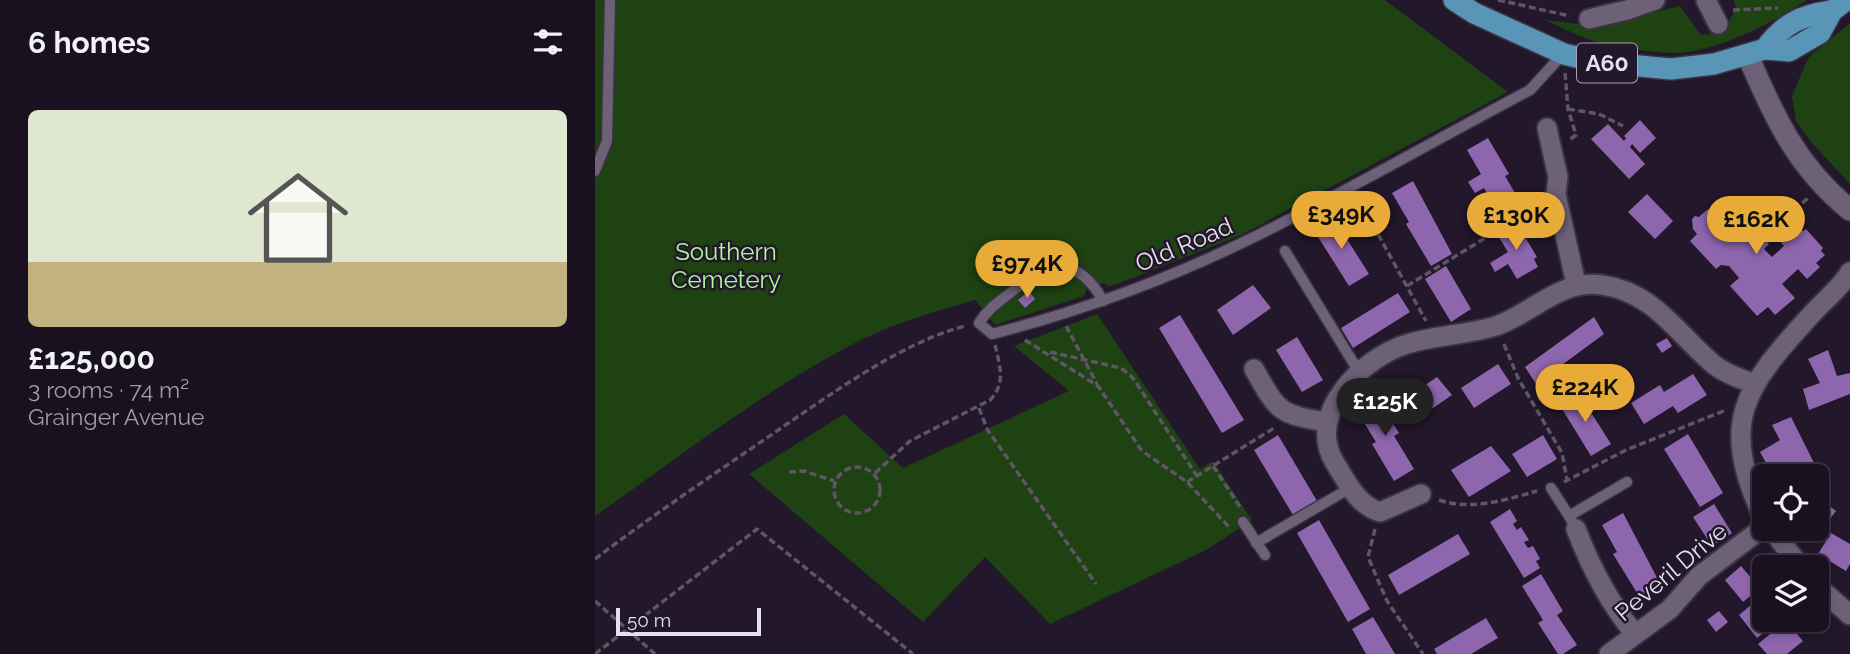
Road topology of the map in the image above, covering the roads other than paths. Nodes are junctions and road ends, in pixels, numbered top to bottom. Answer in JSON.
{"nodes":[{"id":1,"x":610,"y":0,"type":"edge"},
{"id":2,"x":1454,"y":0,"type":"edge"},
{"id":3,"x":1655,"y":0,"type":"edge"},
{"id":4,"x":1706,"y":0,"type":"edge"},
{"id":5,"x":1839,"y":6,"type":"edge"},
{"id":6,"x":1589,"y":19,"type":"road end"},
{"id":7,"x":1718,"y":24,"type":"dead end"},
{"id":8,"x":1756,"y":52,"type":"junction"},
{"id":9,"x":1564,"y":54,"type":"junction"},
{"id":10,"x":1548,"y":128,"type":"dead end"},
{"id":11,"x":595,"y":171,"type":"edge"},
{"id":12,"x":1850,"y":210,"type":"edge"},
{"id":13,"x":1285,"y":250,"type":"dead end"},
{"id":14,"x":1850,"y":272,"type":"edge"},
{"id":15,"x":1576,"y":284,"type":"junction"},
{"id":16,"x":1103,"y":301,"type":"junction"},
{"id":17,"x":1254,"y":369,"type":"dead end"},
{"id":18,"x":1359,"y":372,"type":"junction"},
{"id":19,"x":1755,"y":384,"type":"junction"},
{"id":20,"x":1327,"y":422,"type":"junction"},
{"id":21,"x":1627,"y":482,"type":"dead end"},
{"id":22,"x":1350,"y":488,"type":"junction"},
{"id":23,"x":1551,"y":488,"type":"road end"},
{"id":24,"x":1421,"y":494,"type":"road end"},
{"id":25,"x":1752,"y":494,"type":"edge"},
{"id":26,"x":1243,"y":522,"type":"road end"},
{"id":27,"x":1572,"y":523,"type":"junction"},
{"id":28,"x":1752,"y":536,"type":"edge"},
{"id":29,"x":1780,"y":541,"type":"edge"},
{"id":30,"x":1257,"y":543,"type":"junction"},
{"id":31,"x":1265,"y":555,"type":"dead end"},
{"id":32,"x":1791,"y":555,"type":"edge"},
{"id":33,"x":1829,"y":597,"type":"edge"},
{"id":34,"x":1850,"y":615,"type":"edge"},
{"id":35,"x":1634,"y":634,"type":"junction"},
{"id":36,"x":1609,"y":654,"type":"edge"}],
"edges":[{"from":1,"to":11,"type":"lane"},
{"from":2,"to":9,"type":"main road","number":"A60"},
{"from":3,"to":6,"type":"street"},
{"from":4,"to":7,"type":"street"},
{"from":5,"to":8,"type":"main road","number":"A60"},
{"from":8,"to":9,"type":"main road","number":"A60"},
{"from":8,"to":12,"type":"street"},
{"from":9,"to":16,"type":"lane","name":"Old Road"},
{"from":10,"to":15,"type":"street"},
{"from":13,"to":18,"type":"lane"},
{"from":14,"to":19,"type":"street"},
{"from":15,"to":18,"type":"street"},
{"from":15,"to":19,"type":"street"},
{"from":16,"to":16,"type":"lane","name":"Old Road"},
{"from":17,"to":20,"type":"street"},
{"from":18,"to":20,"type":"street"},
{"from":19,"to":25,"type":"street"},
{"from":20,"to":22,"type":"street"},
{"from":21,"to":27,"type":"lane"},
{"from":22,"to":24,"type":"street"},
{"from":22,"to":30,"type":"lane"},
{"from":23,"to":27,"type":"lane"},
{"from":26,"to":30,"type":"lane"},
{"from":27,"to":35,"type":"street"},
{"from":28,"to":35,"type":"street","name":"Peveril Drive"},
{"from":29,"to":32,"type":"street"},
{"from":30,"to":31,"type":"lane"},
{"from":33,"to":34,"type":"street"},
{"from":35,"to":36,"type":"street","name":"Peveril Drive"}]}
